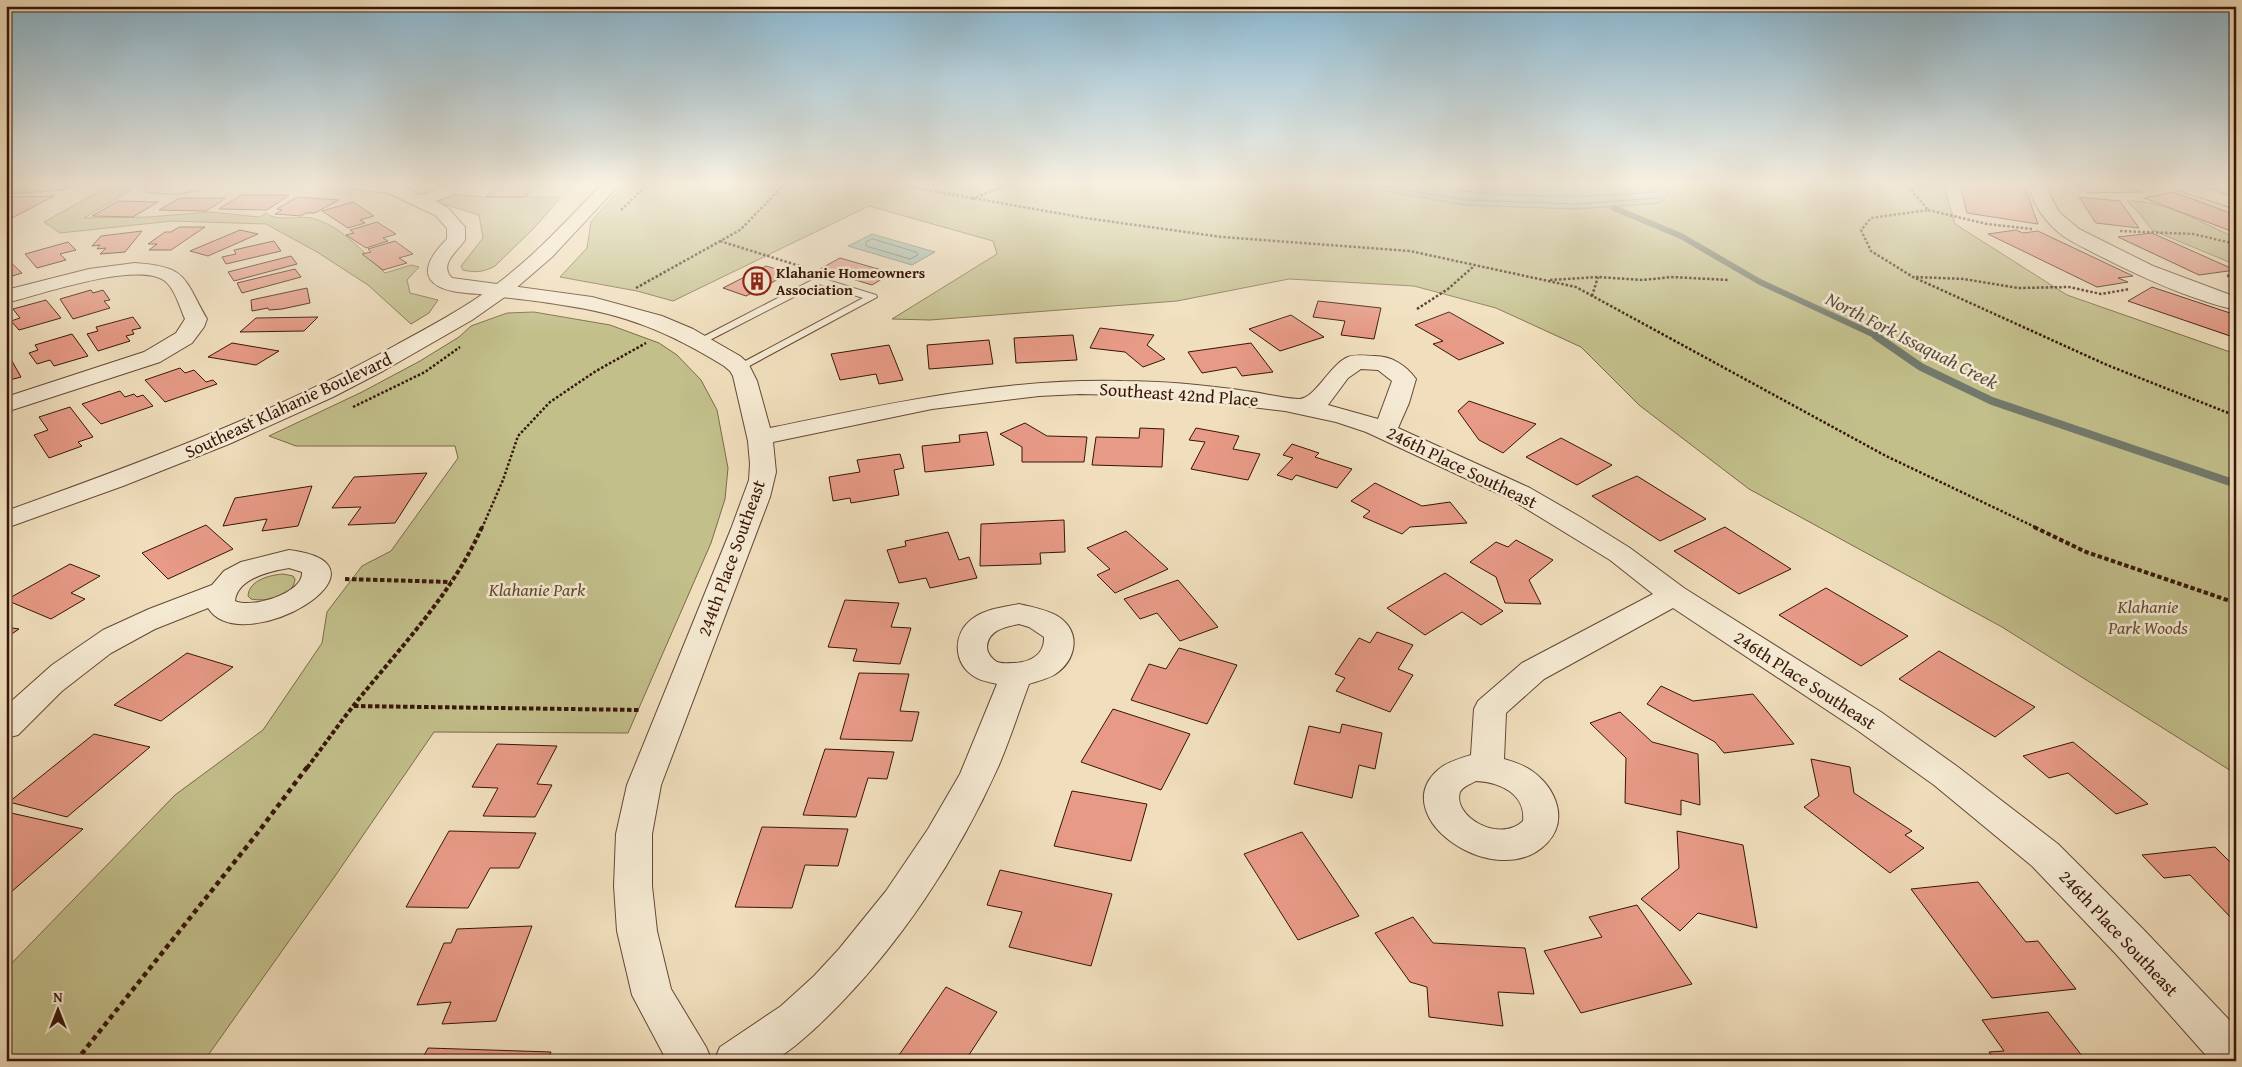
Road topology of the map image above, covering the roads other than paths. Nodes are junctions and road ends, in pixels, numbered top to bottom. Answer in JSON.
{"nodes":[{"id":1,"x":456,"y":235,"type":"edge"},
{"id":2,"x":562,"y":235,"type":"edge"},
{"id":3,"x":2075,"y":235,"type":"edge"},
{"id":4,"x":501,"y":291,"type":"junction"},
{"id":5,"x":6,"y":297,"type":"edge"},
{"id":6,"x":2236,"y":304,"type":"edge"},
{"id":7,"x":700,"y":342,"type":"junction"},
{"id":8,"x":740,"y":368,"type":"junction"},
{"id":9,"x":6,"y":405,"type":"edge"},
{"id":10,"x":1303,"y":407,"type":"junction"},
{"id":11,"x":1385,"y":429,"type":"junction"},
{"id":12,"x":760,"y":437,"type":"junction"},
{"id":13,"x":6,"y":520,"type":"edge"},
{"id":14,"x":222,"y":592,"type":"junction"},
{"id":15,"x":1674,"y":595,"type":"junction"},
{"id":16,"x":1016,"y":675,"type":"dead end"},
{"id":17,"x":6,"y":726,"type":"edge"},
{"id":18,"x":1487,"y":768,"type":"dead end"},
{"id":19,"x":2236,"y":1058,"type":"edge"},
{"id":20,"x":691,"y":1061,"type":"edge"},
{"id":21,"x":735,"y":1061,"type":"edge"}],
"edges":[{"from":1,"to":4,"type":"street"},
{"from":2,"to":4,"type":"street","name":"Southeast Klahanie Boulevard"},
{"from":3,"to":6,"type":"street"},
{"from":4,"to":7,"type":"street"},
{"from":4,"to":13,"type":"street","name":"Southeast Klahanie Boulevard"},
{"from":5,"to":9,"type":"street"},
{"from":7,"to":8,"type":"street"},
{"from":7,"to":8,"type":"lane"},
{"from":8,"to":12,"type":"street","name":"244th Place Southeast"},
{"from":10,"to":11,"type":"street","name":"246th Place Southeast"},
{"from":10,"to":11,"type":"street"},
{"from":10,"to":12,"type":"street","name":"Southeast 42nd Place"},
{"from":11,"to":15,"type":"street","name":"246th Place Southeast"},
{"from":12,"to":20,"type":"street","name":"244th Place Southeast"},
{"from":14,"to":14,"type":"street"},
{"from":14,"to":17,"type":"street"},
{"from":15,"to":18,"type":"street"},
{"from":15,"to":19,"type":"street","name":"246th Place Southeast"},
{"from":16,"to":21,"type":"street"}]}
